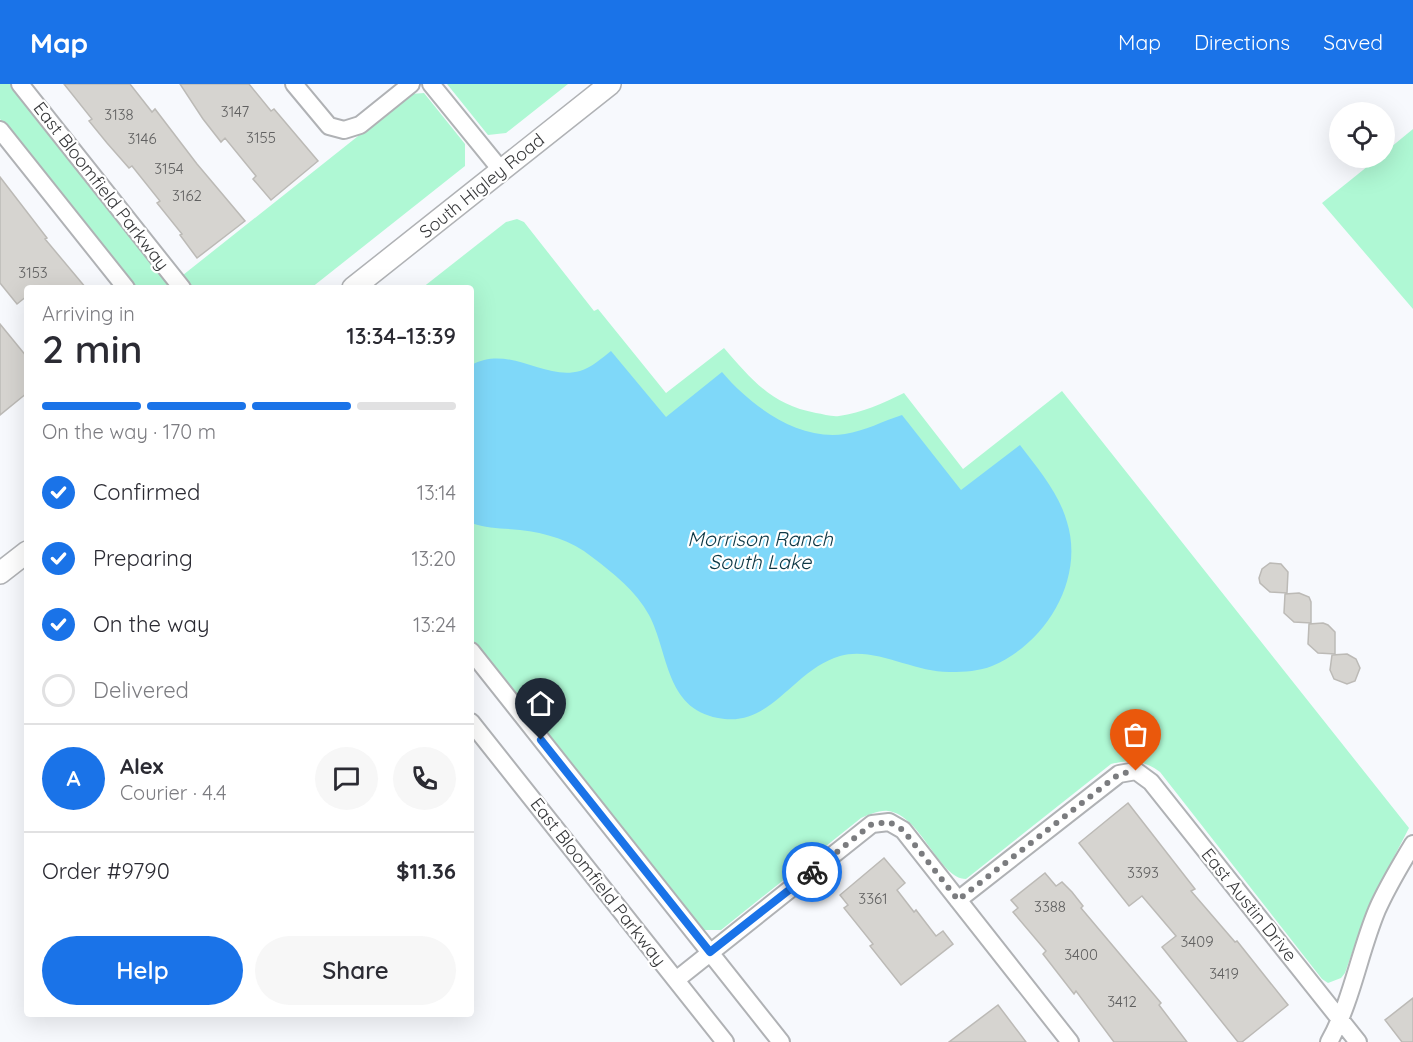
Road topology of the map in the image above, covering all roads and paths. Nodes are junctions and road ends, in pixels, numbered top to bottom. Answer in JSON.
{"nodes":[{"id":1,"x":20,"y":84,"type":"edge"},
{"id":2,"x":294,"y":84,"type":"edge"},
{"id":3,"x":411,"y":84,"type":"edge"},
{"id":4,"x":431,"y":84,"type":"edge"},
{"id":5,"x":610,"y":84,"type":"edge"},
{"id":6,"x":0,"y":130,"type":"edge"},
{"id":7,"x":501,"y":170,"type":"junction"},
{"id":8,"x":124,"y":285,"type":"edge"},
{"id":9,"x":180,"y":285,"type":"edge"},
{"id":10,"x":357,"y":285,"type":"edge"},
{"id":11,"x":24,"y":554,"type":"edge"},
{"id":12,"x":0,"y":573,"type":"edge"},
{"id":13,"x":474,"y":655,"type":"edge"},
{"id":14,"x":474,"y":726,"type":"edge"},
{"id":15,"x":1413,"y":844,"type":"edge"},
{"id":16,"x":958,"y":900,"type":"junction"},
{"id":17,"x":710,"y":952,"type":"junction"},
{"id":18,"x":676,"y":980,"type":"junction"},
{"id":19,"x":1341,"y":1020,"type":"junction"},
{"id":20,"x":725,"y":1042,"type":"edge"},
{"id":21,"x":781,"y":1042,"type":"edge"},
{"id":22,"x":1070,"y":1042,"type":"edge"},
{"id":23,"x":1329,"y":1042,"type":"edge"},
{"id":24,"x":1359,"y":1042,"type":"edge"}],
"edges":[{"from":1,"to":9,"type":"street","name":"East Bloomfield Parkway"},
{"from":2,"to":3,"type":"street"},
{"from":4,"to":7,"type":"street"},
{"from":5,"to":7,"type":"main road","name":"South Higley Road"},
{"from":6,"to":8,"type":"street"},
{"from":7,"to":10,"type":"main road","name":"South Higley Road"},
{"from":11,"to":12,"type":"main road"},
{"from":13,"to":17,"type":"street"},
{"from":14,"to":18,"type":"street","name":"East Bloomfield Parkway"},
{"from":15,"to":19,"type":"street"},
{"from":16,"to":17,"type":"street"},
{"from":16,"to":19,"type":"street","name":"East Austin Drive"},
{"from":16,"to":22,"type":"street"},
{"from":17,"to":18,"type":"street"},
{"from":17,"to":21,"type":"street"},
{"from":18,"to":20,"type":"street","name":"East Bloomfield Parkway"},
{"from":19,"to":23,"type":"street"},
{"from":19,"to":24,"type":"street","name":"East Austin Drive"}]}
